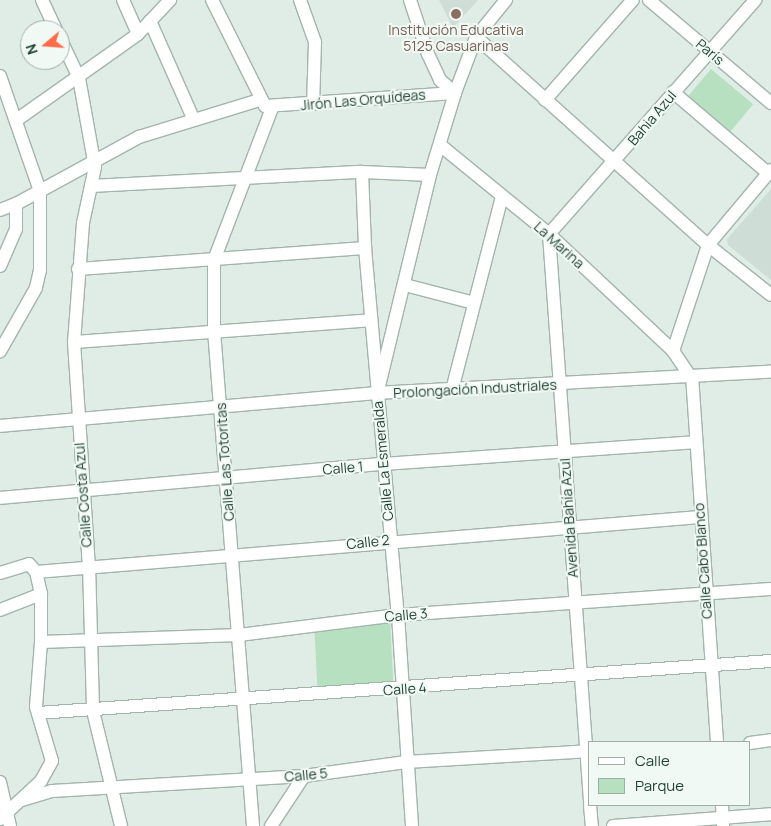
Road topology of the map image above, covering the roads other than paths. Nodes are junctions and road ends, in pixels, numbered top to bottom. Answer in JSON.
{"nodes":[{"id":1,"x":42,"y":0,"type":"edge"},
{"id":2,"x":123,"y":0,"type":"edge"},
{"id":3,"x":170,"y":0,"type":"edge"},
{"id":4,"x":212,"y":0,"type":"edge"},
{"id":5,"x":300,"y":0,"type":"edge"},
{"id":6,"x":410,"y":0,"type":"edge"},
{"id":7,"x":506,"y":0,"type":"edge"},
{"id":8,"x":632,"y":0,"type":"edge"},
{"id":9,"x":649,"y":0,"type":"edge"},
{"id":10,"x":755,"y":0,"type":"edge"},
{"id":11,"x":51,"y":20,"type":"edge"},
{"id":12,"x":150,"y":21,"type":"junction"},
{"id":13,"x":138,"y":34,"type":"junction"},
{"id":14,"x":476,"y":36,"type":"junction"},
{"id":15,"x":710,"y":51,"type":"junction"},
{"id":16,"x":70,"y":59,"type":"edge"},
{"id":17,"x":0,"y":76,"type":"edge"},
{"id":18,"x":79,"y":78,"type":"junction"},
{"id":19,"x":455,"y":92,"type":"junction"},
{"id":20,"x":674,"y":92,"type":"junction"},
{"id":21,"x":259,"y":100,"type":"junction"},
{"id":22,"x":545,"y":100,"type":"junction"},
{"id":23,"x":771,"y":103,"type":"edge"},
{"id":24,"x":313,"y":104,"type":"junction"},
{"id":25,"x":272,"y":108,"type":"junction"},
{"id":26,"x":193,"y":118,"type":"junction"},
{"id":27,"x":18,"y":119,"type":"junction"},
{"id":28,"x":440,"y":145,"type":"junction"},
{"id":29,"x":617,"y":160,"type":"junction"},
{"id":30,"x":92,"y":162,"type":"junction"},
{"id":31,"x":770,"y":171,"type":"edge"},
{"id":32,"x":362,"y":172,"type":"junction"},
{"id":33,"x":430,"y":175,"type":"junction"},
{"id":34,"x":247,"y":179,"type":"junction"},
{"id":35,"x":91,"y":186,"type":"junction"},
{"id":36,"x":40,"y":191,"type":"junction"},
{"id":37,"x":502,"y":196,"type":"junction"},
{"id":38,"x":16,"y":204,"type":"junction"},
{"id":39,"x":0,"y":210,"type":"edge"},
{"id":40,"x":549,"y":234,"type":"junction"},
{"id":41,"x":708,"y":245,"type":"junction"},
{"id":42,"x":365,"y":248,"type":"junction"},
{"id":43,"x":214,"y":260,"type":"junction"},
{"id":44,"x":0,"y":266,"type":"edge"},
{"id":45,"x":78,"y":269,"type":"junction"},
{"id":46,"x":405,"y":285,"type":"junction"},
{"id":47,"x":771,"y":295,"type":"edge"},
{"id":48,"x":474,"y":304,"type":"junction"},
{"id":49,"x":371,"y":320,"type":"junction"},
{"id":50,"x":214,"y":332,"type":"junction"},
{"id":51,"x":74,"y":342,"type":"junction"},
{"id":52,"x":0,"y":350,"type":"edge"},
{"id":53,"x":673,"y":351,"type":"junction"},
{"id":54,"x":771,"y":372,"type":"edge"},
{"id":55,"x":692,"y":379,"type":"junction"},
{"id":56,"x":560,"y":385,"type":"junction"},
{"id":57,"x":452,"y":390,"type":"junction"},
{"id":58,"x":377,"y":393,"type":"junction"},
{"id":59,"x":221,"y":405,"type":"junction"},
{"id":60,"x":77,"y":420,"type":"junction"},
{"id":61,"x":0,"y":426,"type":"edge"},
{"id":62,"x":694,"y":442,"type":"junction"},
{"id":63,"x":565,"y":454,"type":"junction"},
{"id":64,"x":382,"y":464,"type":"junction"},
{"id":65,"x":227,"y":478,"type":"junction"},
{"id":66,"x":82,"y":490,"type":"junction"},
{"id":67,"x":0,"y":498,"type":"edge"},
{"id":68,"x":700,"y":517,"type":"junction"},
{"id":69,"x":570,"y":528,"type":"junction"},
{"id":70,"x":391,"y":540,"type":"junction"},
{"id":71,"x":232,"y":556,"type":"junction"},
{"id":72,"x":89,"y":565,"type":"junction"},
{"id":73,"x":36,"y":572,"type":"junction"},
{"id":74,"x":0,"y":573,"type":"edge"},
{"id":75,"x":771,"y":589,"type":"edge"},
{"id":76,"x":41,"y":594,"type":"junction"},
{"id":77,"x":706,"y":594,"type":"junction"},
{"id":78,"x":576,"y":603,"type":"junction"},
{"id":79,"x":0,"y":610,"type":"edge"},
{"id":80,"x":398,"y":615,"type":"junction"},
{"id":81,"x":239,"y":635,"type":"junction"},
{"id":82,"x":89,"y":641,"type":"junction"},
{"id":83,"x":41,"y":642,"type":"junction"},
{"id":84,"x":771,"y":661,"type":"edge"},
{"id":85,"x":711,"y":666,"type":"junction"},
{"id":86,"x":581,"y":676,"type":"junction"},
{"id":87,"x":402,"y":689,"type":"junction"},
{"id":88,"x":243,"y":700,"type":"junction"},
{"id":89,"x":93,"y":711,"type":"junction"},
{"id":90,"x":38,"y":713,"type":"junction"},
{"id":91,"x":771,"y":740,"type":"edge"},
{"id":92,"x":717,"y":741,"type":"edge"},
{"id":93,"x":751,"y":743,"type":"edge"},
{"id":94,"x":588,"y":751,"type":"edge"},
{"id":95,"x":406,"y":762,"type":"junction"},
{"id":96,"x":304,"y":776,"type":"junction"},
{"id":97,"x":247,"y":779,"type":"junction"},
{"id":98,"x":0,"y":782,"type":"edge"},
{"id":99,"x":115,"y":789,"type":"junction"},
{"id":100,"x":22,"y":800,"type":"junction"},
{"id":101,"x":590,"y":806,"type":"edge"},
{"id":102,"x":771,"y":814,"type":"edge"},
{"id":103,"x":722,"y":816,"type":"edge"},
{"id":104,"x":5,"y":820,"type":"edge"},
{"id":105,"x":121,"y":826,"type":"edge"},
{"id":106,"x":253,"y":826,"type":"edge"},
{"id":107,"x":271,"y":826,"type":"edge"},
{"id":108,"x":412,"y":826,"type":"edge"},
{"id":109,"x":592,"y":826,"type":"edge"},
{"id":110,"x":614,"y":826,"type":"edge"}],
"edges":[{"from":1,"to":11,"type":"street"},
{"from":2,"to":13,"type":"street"},
{"from":3,"to":12,"type":"street"},
{"from":4,"to":21,"type":"street"},
{"from":5,"to":24,"type":"street"},
{"from":6,"to":19,"type":"street"},
{"from":7,"to":14,"type":"street","name":"Calle La Esmeralda"},
{"from":8,"to":22,"type":"street"},
{"from":9,"to":15,"type":"street","name":"París"},
{"from":10,"to":15,"type":"street","name":"Bahia Azul"},
{"from":12,"to":13,"type":"street"},
{"from":12,"to":26,"type":"street"},
{"from":13,"to":18,"type":"street"},
{"from":14,"to":19,"type":"street","name":"Calle La Esmeralda"},
{"from":14,"to":22,"type":"street"},
{"from":15,"to":20,"type":"street","name":"Bahia Azul"},
{"from":15,"to":23,"type":"street","name":"París"},
{"from":16,"to":18,"type":"street","name":"Calle Costa Azul"},
{"from":17,"to":27,"type":"street"},
{"from":18,"to":27,"type":"street"},
{"from":18,"to":30,"type":"street","name":"Calle Costa Azul"},
{"from":19,"to":24,"type":"street","name":"Jirón Las Orquídeas"},
{"from":19,"to":28,"type":"street","name":"Calle La Esmeralda"},
{"from":20,"to":29,"type":"street","name":"Bahia Azul"},
{"from":20,"to":31,"type":"street"},
{"from":21,"to":25,"type":"street"},
{"from":21,"to":26,"type":"street"},
{"from":22,"to":29,"type":"street"},
{"from":24,"to":25,"type":"street","name":"Jirón Las Orquídeas"},
{"from":25,"to":34,"type":"street","name":"Calle Las Totoritas"},
{"from":26,"to":30,"type":"street"},
{"from":27,"to":36,"type":"street"},
{"from":28,"to":33,"type":"street","name":"Calle La Esmeralda"},
{"from":28,"to":37,"type":"street","name":"La Marina"},
{"from":29,"to":40,"type":"street","name":"Bahia Azul"},
{"from":29,"to":41,"type":"street"},
{"from":30,"to":35,"type":"street","name":"Calle Costa Azul"},
{"from":30,"to":36,"type":"street"},
{"from":31,"to":41,"type":"street"},
{"from":32,"to":33,"type":"street"},
{"from":32,"to":34,"type":"street"},
{"from":32,"to":42,"type":"street"},
{"from":33,"to":46,"type":"street","name":"Calle La Esmeralda"},
{"from":34,"to":35,"type":"street"},
{"from":34,"to":43,"type":"street","name":"Calle Las Totoritas"},
{"from":35,"to":45,"type":"street","name":"Calle Costa Azul"},
{"from":36,"to":38,"type":"street"},
{"from":36,"to":52,"type":"street"},
{"from":37,"to":40,"type":"street","name":"La Marina"},
{"from":37,"to":48,"type":"street"},
{"from":38,"to":39,"type":"street"},
{"from":38,"to":44,"type":"street"},
{"from":40,"to":53,"type":"street","name":"La Marina"},
{"from":40,"to":56,"type":"street","name":"Avenida Bahía Azul"},
{"from":41,"to":47,"type":"street"},
{"from":41,"to":53,"type":"street"},
{"from":42,"to":43,"type":"street"},
{"from":42,"to":49,"type":"street"},
{"from":43,"to":45,"type":"street"},
{"from":43,"to":50,"type":"street","name":"Calle Las Totoritas"},
{"from":45,"to":51,"type":"street","name":"Calle Costa Azul"},
{"from":46,"to":48,"type":"street"},
{"from":46,"to":58,"type":"street","name":"Calle La Esmeralda"},
{"from":48,"to":57,"type":"street"},
{"from":49,"to":50,"type":"street"},
{"from":49,"to":58,"type":"street"},
{"from":50,"to":51,"type":"street"},
{"from":50,"to":59,"type":"street","name":"Calle Las Totoritas"},
{"from":51,"to":60,"type":"street","name":"Calle Costa Azul"},
{"from":53,"to":55,"type":"street","name":"La Marina"},
{"from":54,"to":55,"type":"street","name":"Prolongación Industriales"},
{"from":55,"to":56,"type":"street","name":"Prolongación Industriales"},
{"from":55,"to":62,"type":"street","name":"Calle Cabo Blanco"},
{"from":56,"to":57,"type":"street","name":"Prolongación Industriales"},
{"from":56,"to":63,"type":"street","name":"Avenida Bahía Azul"},
{"from":57,"to":58,"type":"street","name":"Prolongación Industriales"},
{"from":58,"to":59,"type":"street","name":"Prolongación Industriales"},
{"from":58,"to":64,"type":"street","name":"Calle La Esmeralda"},
{"from":59,"to":60,"type":"street","name":"Prolongación Industriales"},
{"from":59,"to":65,"type":"street","name":"Calle Las Totoritas"},
{"from":60,"to":61,"type":"street","name":"Prolongación Industriales"},
{"from":60,"to":66,"type":"street","name":"Calle Costa Azul"},
{"from":62,"to":63,"type":"street","name":"Calle 1"},
{"from":62,"to":68,"type":"street","name":"Calle Cabo Blanco"},
{"from":63,"to":64,"type":"street","name":"Calle 1"},
{"from":63,"to":69,"type":"street","name":"Avenida Bahía Azul"},
{"from":64,"to":65,"type":"street","name":"Calle 1"},
{"from":64,"to":70,"type":"street","name":"Calle La Esmeralda"},
{"from":65,"to":66,"type":"street","name":"Calle 1"},
{"from":65,"to":71,"type":"street","name":"Calle Las Totoritas"},
{"from":66,"to":67,"type":"street","name":"Calle 1"},
{"from":66,"to":72,"type":"street","name":"Calle Costa Azul"},
{"from":68,"to":69,"type":"street","name":"Calle 2"},
{"from":68,"to":77,"type":"street","name":"Calle Cabo Blanco"},
{"from":69,"to":70,"type":"street","name":"Calle 2"},
{"from":69,"to":78,"type":"street","name":"Avenida Bahía Azul"},
{"from":70,"to":71,"type":"street","name":"Calle 2"},
{"from":70,"to":80,"type":"street","name":"Calle La Esmeralda"},
{"from":71,"to":72,"type":"street","name":"Calle 2"},
{"from":71,"to":81,"type":"street","name":"Calle Las Totoritas"},
{"from":72,"to":73,"type":"street","name":"Calle 2"},
{"from":72,"to":82,"type":"street","name":"Calle Costa Azul"},
{"from":73,"to":74,"type":"street","name":"Calle 2"},
{"from":73,"to":76,"type":"street"},
{"from":75,"to":77,"type":"street","name":"Calle 3"},
{"from":76,"to":79,"type":"street"},
{"from":76,"to":83,"type":"street"},
{"from":77,"to":78,"type":"street","name":"Calle 3"},
{"from":77,"to":85,"type":"street","name":"Calle Cabo Blanco"},
{"from":78,"to":80,"type":"street","name":"Calle 3"},
{"from":78,"to":86,"type":"street","name":"Avenida Bahía Azul"},
{"from":80,"to":81,"type":"street","name":"Calle 3"},
{"from":80,"to":87,"type":"street","name":"Calle La Esmeralda"},
{"from":81,"to":82,"type":"street","name":"Calle 3"},
{"from":81,"to":88,"type":"street","name":"Calle Las Totoritas"},
{"from":82,"to":83,"type":"street","name":"Calle 3"},
{"from":82,"to":89,"type":"street","name":"Calle Costa Azul"},
{"from":83,"to":90,"type":"street"},
{"from":84,"to":85,"type":"street","name":"Calle 4"},
{"from":85,"to":86,"type":"street","name":"Calle 4"},
{"from":85,"to":92,"type":"street","name":"Calle Cabo Blanco"},
{"from":86,"to":87,"type":"street","name":"Calle 4"},
{"from":86,"to":94,"type":"street","name":"Avenida Bahía Azul"},
{"from":87,"to":88,"type":"street","name":"Calle 4"},
{"from":87,"to":95,"type":"street","name":"Calle La Esmeralda"},
{"from":88,"to":89,"type":"street","name":"Calle 4"},
{"from":88,"to":97,"type":"street","name":"Calle Las Totoritas"},
{"from":89,"to":90,"type":"street","name":"Calle 4"},
{"from":89,"to":99,"type":"street","name":"Calle Costa Azul"},
{"from":90,"to":100,"type":"street"},
{"from":91,"to":93,"type":"street"},
{"from":94,"to":95,"type":"street","name":"Calle 5"},
{"from":95,"to":96,"type":"street","name":"Calle 5"},
{"from":95,"to":108,"type":"street","name":"Calle La Esmeralda"},
{"from":96,"to":97,"type":"street","name":"Calle 5"},
{"from":96,"to":107,"type":"street"},
{"from":97,"to":99,"type":"street","name":"Calle 5"},
{"from":97,"to":106,"type":"street","name":"Calle Las Totoritas"},
{"from":98,"to":104,"type":"street"},
{"from":99,"to":100,"type":"street","name":"Calle 5"},
{"from":99,"to":105,"type":"street","name":"Calle Costa Azul"},
{"from":100,"to":104,"type":"street"},
{"from":101,"to":109,"type":"street","name":"Avenida Bahía Azul"},
{"from":102,"to":103,"type":"street"},
{"from":103,"to":110,"type":"street"}]}
